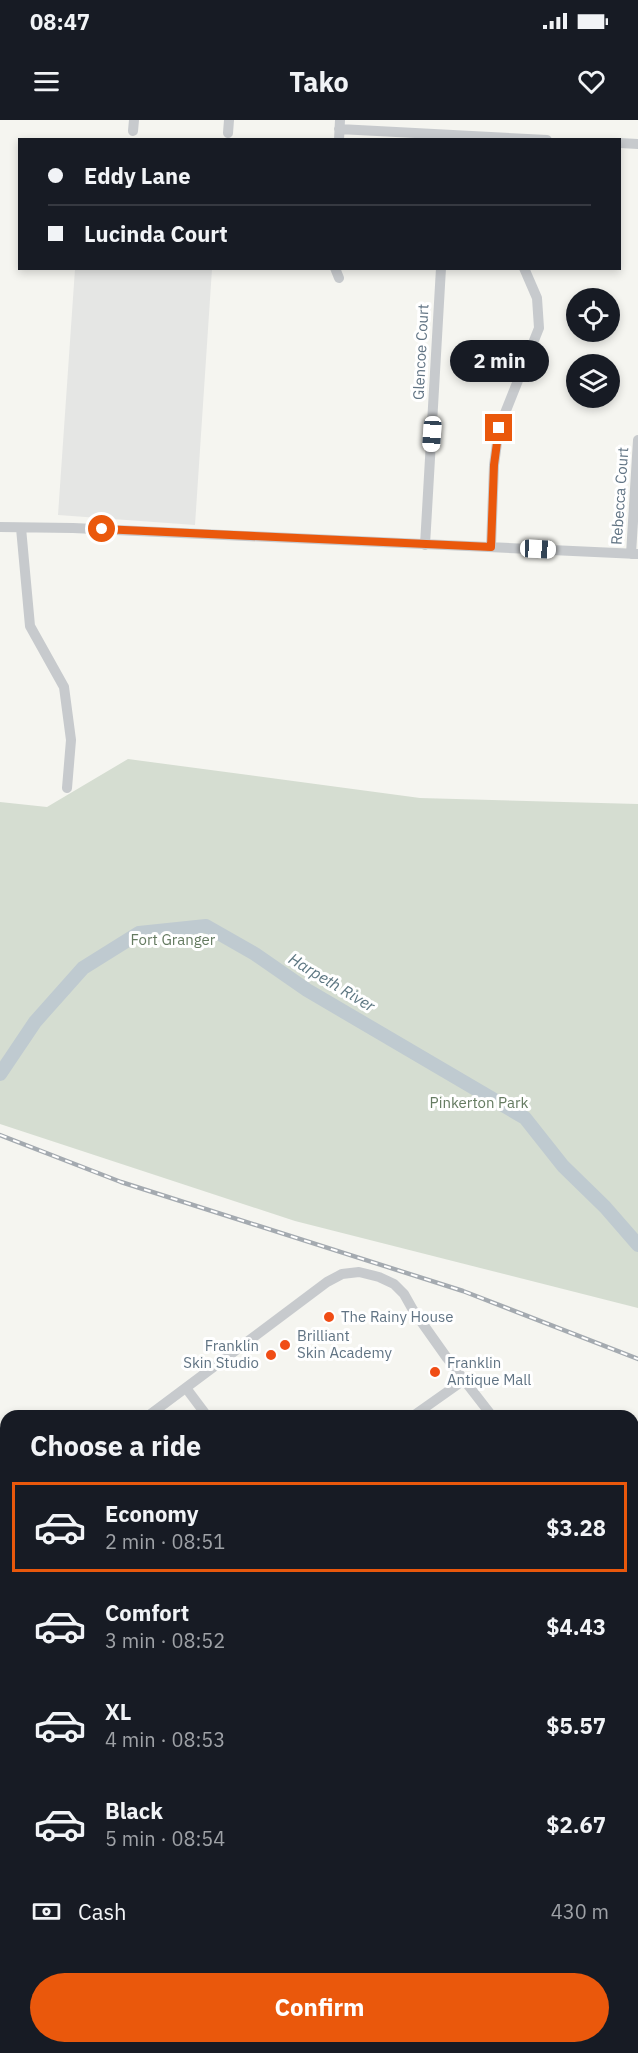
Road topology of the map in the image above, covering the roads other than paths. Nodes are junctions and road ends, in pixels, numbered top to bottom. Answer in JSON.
{"nodes":[{"id":1,"x":229,"y":120,"type":"edge"},
{"id":2,"x":339,"y":130,"type":"edge"},
{"id":3,"x":228,"y":133,"type":"dead end"},
{"id":4,"x":505,"y":138,"type":"edge"},
{"id":5,"x":621,"y":143,"type":"edge"},
{"id":6,"x":638,"y":144,"type":"edge"},
{"id":7,"x":441,"y":270,"type":"edge"},
{"id":8,"x":525,"y":270,"type":"edge"},
{"id":9,"x":638,"y":440,"type":"edge"},
{"id":10,"x":0,"y":527,"type":"edge"},
{"id":11,"x":21,"y":528,"type":"junction"},
{"id":12,"x":426,"y":544,"type":"junction"},
{"id":13,"x":491,"y":547,"type":"junction"},
{"id":14,"x":634,"y":554,"type":"edge"},
{"id":15,"x":67,"y":788,"type":"dead end"},
{"id":16,"x":464,"y":1380,"type":"junction"},
{"id":17,"x":186,"y":1388,"type":"junction"},
{"id":18,"x":156,"y":1410,"type":"edge"},
{"id":19,"x":202,"y":1410,"type":"edge"},
{"id":20,"x":422,"y":1410,"type":"edge"},
{"id":21,"x":487,"y":1410,"type":"edge"}],
"edges":[{"from":1,"to":3,"type":"street"},
{"from":2,"to":4,"type":"street"},
{"from":5,"to":6,"type":"street"},
{"from":7,"to":12,"type":"street","name":"Glencoe Court"},
{"from":8,"to":13,"type":"street"},
{"from":9,"to":14,"type":"street","name":"Rebecca Court"},
{"from":10,"to":11,"type":"street"},
{"from":11,"to":12,"type":"street"},
{"from":11,"to":15,"type":"street"},
{"from":12,"to":13,"type":"street"},
{"from":13,"to":14,"type":"street"},
{"from":16,"to":17,"type":"street"},
{"from":16,"to":20,"type":"street"},
{"from":16,"to":21,"type":"street"},
{"from":17,"to":18,"type":"street"},
{"from":17,"to":19,"type":"street"}]}
